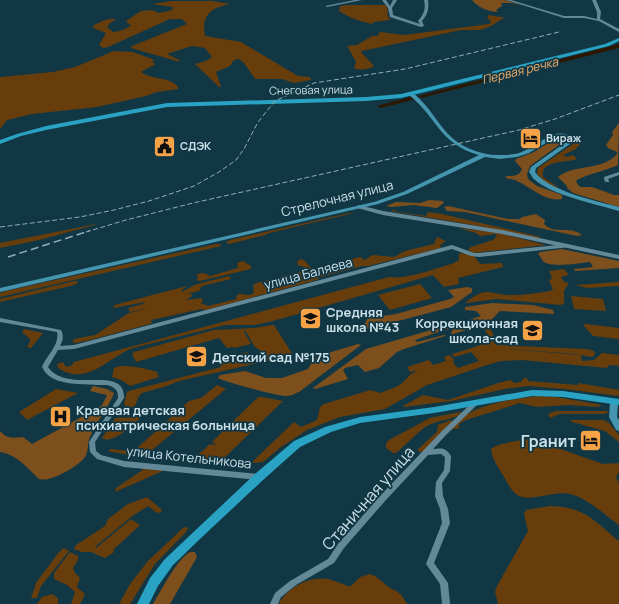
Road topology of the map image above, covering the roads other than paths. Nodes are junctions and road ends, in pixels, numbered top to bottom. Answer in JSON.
{"nodes":[{"id":1,"x":360,"y":0,"type":"edge"},
{"id":2,"x":384,"y":0,"type":"edge"},
{"id":3,"x":395,"y":0,"type":"edge"},
{"id":4,"x":426,"y":0,"type":"edge"},
{"id":5,"x":508,"y":0,"type":"edge"},
{"id":6,"x":594,"y":0,"type":"edge"},
{"id":7,"x":327,"y":6,"type":"dead end"},
{"id":8,"x":390,"y":8,"type":"junction"},
{"id":9,"x":599,"y":20,"type":"junction"},
{"id":10,"x":619,"y":31,"type":"edge"},
{"id":11,"x":619,"y":39,"type":"edge"},
{"id":12,"x":411,"y":94,"type":"junction"},
{"id":13,"x":0,"y":142,"type":"edge"},
{"id":14,"x":484,"y":155,"type":"junction"},
{"id":15,"x":619,"y":173,"type":"edge"},
{"id":16,"x":607,"y":180,"type":"dead end"},
{"id":17,"x":359,"y":207,"type":"junction"},
{"id":18,"x":619,"y":209,"type":"edge"},
{"id":19,"x":568,"y":246,"type":"junction"},
{"id":20,"x":619,"y":257,"type":"edge"},
{"id":21,"x":0,"y":290,"type":"edge"},
{"id":22,"x":0,"y":320,"type":"edge"},
{"id":23,"x":56,"y":348,"type":"junction"},
{"id":24,"x":477,"y":402,"type":"junction"},
{"id":25,"x":616,"y":402,"type":"edge"},
{"id":26,"x":619,"y":428,"type":"edge"},
{"id":27,"x":427,"y":452,"type":"junction"},
{"id":28,"x":259,"y":477,"type":"junction"},
{"id":29,"x":143,"y":604,"type":"edge"},
{"id":30,"x":274,"y":604,"type":"edge"},
{"id":31,"x":446,"y":604,"type":"edge"}],
"edges":[{"from":1,"to":7,"type":"street"},
{"from":2,"to":8,"type":"street"},
{"from":3,"to":8,"type":"street"},
{"from":4,"to":8,"type":"street"},
{"from":5,"to":9,"type":"street"},
{"from":6,"to":9,"type":"street"},
{"from":9,"to":10,"type":"street"},
{"from":11,"to":12,"type":"main road","name":"Снеговая улица"},
{"from":12,"to":13,"type":"main road","name":"Снеговая улица"},
{"from":12,"to":14,"type":"main road"},
{"from":14,"to":17,"type":"main road","name":"Стрелочная улица"},
{"from":14,"to":18,"type":"main road"},
{"from":15,"to":16,"type":"street"},
{"from":17,"to":19,"type":"street","name":"улица Баляева"},
{"from":17,"to":21,"type":"main road","name":"Стрелочная улица"},
{"from":19,"to":20,"type":"street","name":"улица Баляева"},
{"from":19,"to":23,"type":"street","name":"улица Баляева"},
{"from":22,"to":23,"type":"street","name":"улица Котельникова"},
{"from":23,"to":28,"type":"street","name":"улица Котельникова"},
{"from":24,"to":25,"type":"main road","name":"улица Котельникова"},
{"from":24,"to":27,"type":"street","name":"Станичная улица"},
{"from":24,"to":28,"type":"main road","name":"улица Котельникова"},
{"from":25,"to":26,"type":"main road"},
{"from":27,"to":30,"type":"street","name":"Станичная улица"},
{"from":27,"to":31,"type":"street"},
{"from":28,"to":29,"type":"main road"}]}
